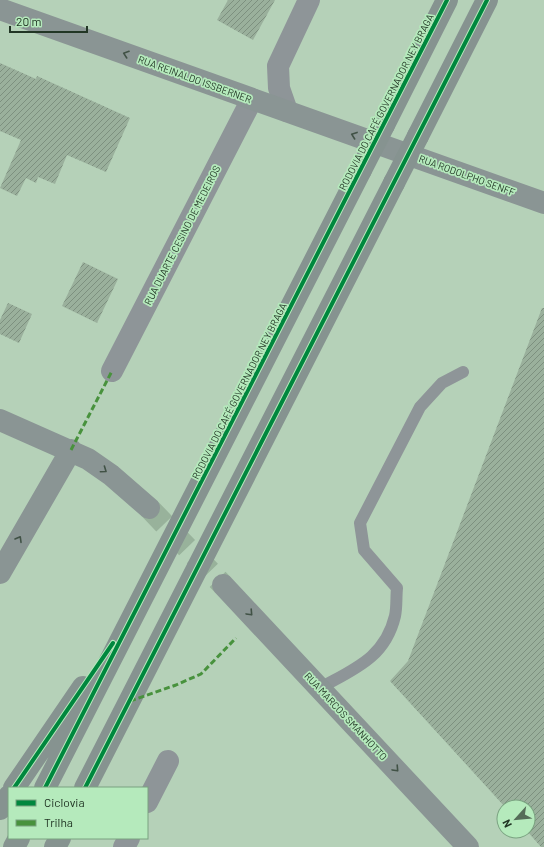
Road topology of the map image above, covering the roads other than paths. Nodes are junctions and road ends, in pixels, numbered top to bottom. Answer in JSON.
{"nodes":[{"id":1,"x":309,"y":0,"type":"edge"},
{"id":2,"x":447,"y":0,"type":"edge"},
{"id":3,"x":487,"y":0,"type":"edge"},
{"id":4,"x":0,"y":9,"type":"edge"},
{"id":5,"x":252,"y":98,"type":"junction"},
{"id":6,"x":287,"y":111,"type":"junction"},
{"id":7,"x":391,"y":148,"type":"joint"},
{"id":8,"x":544,"y":203,"type":"edge"},
{"id":9,"x":112,"y":371,"type":"dead end"},
{"id":10,"x":463,"y":372,"type":"dead end"},
{"id":11,"x":0,"y":420,"type":"edge"},
{"id":12,"x":71,"y":450,"type":"junction"},
{"id":13,"x":149,"y":508,"type":"tunnel mouth"},
{"id":14,"x":0,"y":573,"type":"edge"},
{"id":15,"x":223,"y":585,"type":"tunnel mouth"},
{"id":16,"x":137,"y":606,"type":"junction"},
{"id":17,"x":320,"y":688,"type":"junction"},
{"id":18,"x":168,"y":761,"type":"dead end"},
{"id":19,"x":15,"y":787,"type":"edge"},
{"id":20,"x":45,"y":787,"type":"edge"},
{"id":21,"x":86,"y":787,"type":"edge"},
{"id":22,"x":8,"y":797,"type":"edge"},
{"id":23,"x":148,"y":800,"type":"edge"},
{"id":24,"x":0,"y":809,"type":"edge"},
{"id":25,"x":468,"y":847,"type":"edge"}],
"edges":[{"from":1,"to":6,"type":"street"},
{"from":2,"to":16,"type":"highway","name":"RODOVIA DO CAFÉ GOVERNADOR NEY BRAGA","bridge":true},
{"from":3,"to":21,"type":"highway","bridge":true},
{"from":5,"to":4,"type":"main road","name":"RUA REINALDO ISSBERNER","one_way":true},
{"from":5,"to":6,"type":"main road","name":"RUA REINALDO ISSBERNER"},
{"from":5,"to":9,"type":"street","name":"RUA DUARTE CESINO DE MEDEIROS"},
{"from":7,"to":6,"type":"main road","name":"RUA REINALDO ISSBERNER","one_way":true},
{"from":7,"to":8,"type":"main road","name":"RUA RODOLPHO SENFF"},
{"from":10,"to":17,"type":"lane"},
{"from":11,"to":12,"type":"main road"},
{"from":12,"to":13,"type":"main road","one_way":true},
{"from":14,"to":12,"type":"main road","one_way":true},
{"from":15,"to":17,"type":"main road","name":"RUA MARCOS SMANHOTTO","one_way":true},
{"from":16,"to":19,"type":"highway"},
{"from":16,"to":20,"type":"highway","name":"RODOVIA DO CAFÉ GOVERNADOR NEY BRAGA"},
{"from":17,"to":25,"type":"main road","name":"RUA MARCOS SMANHOTTO","one_way":true},
{"from":18,"to":23,"type":"street"},
{"from":22,"to":24,"type":"highway"}]}
